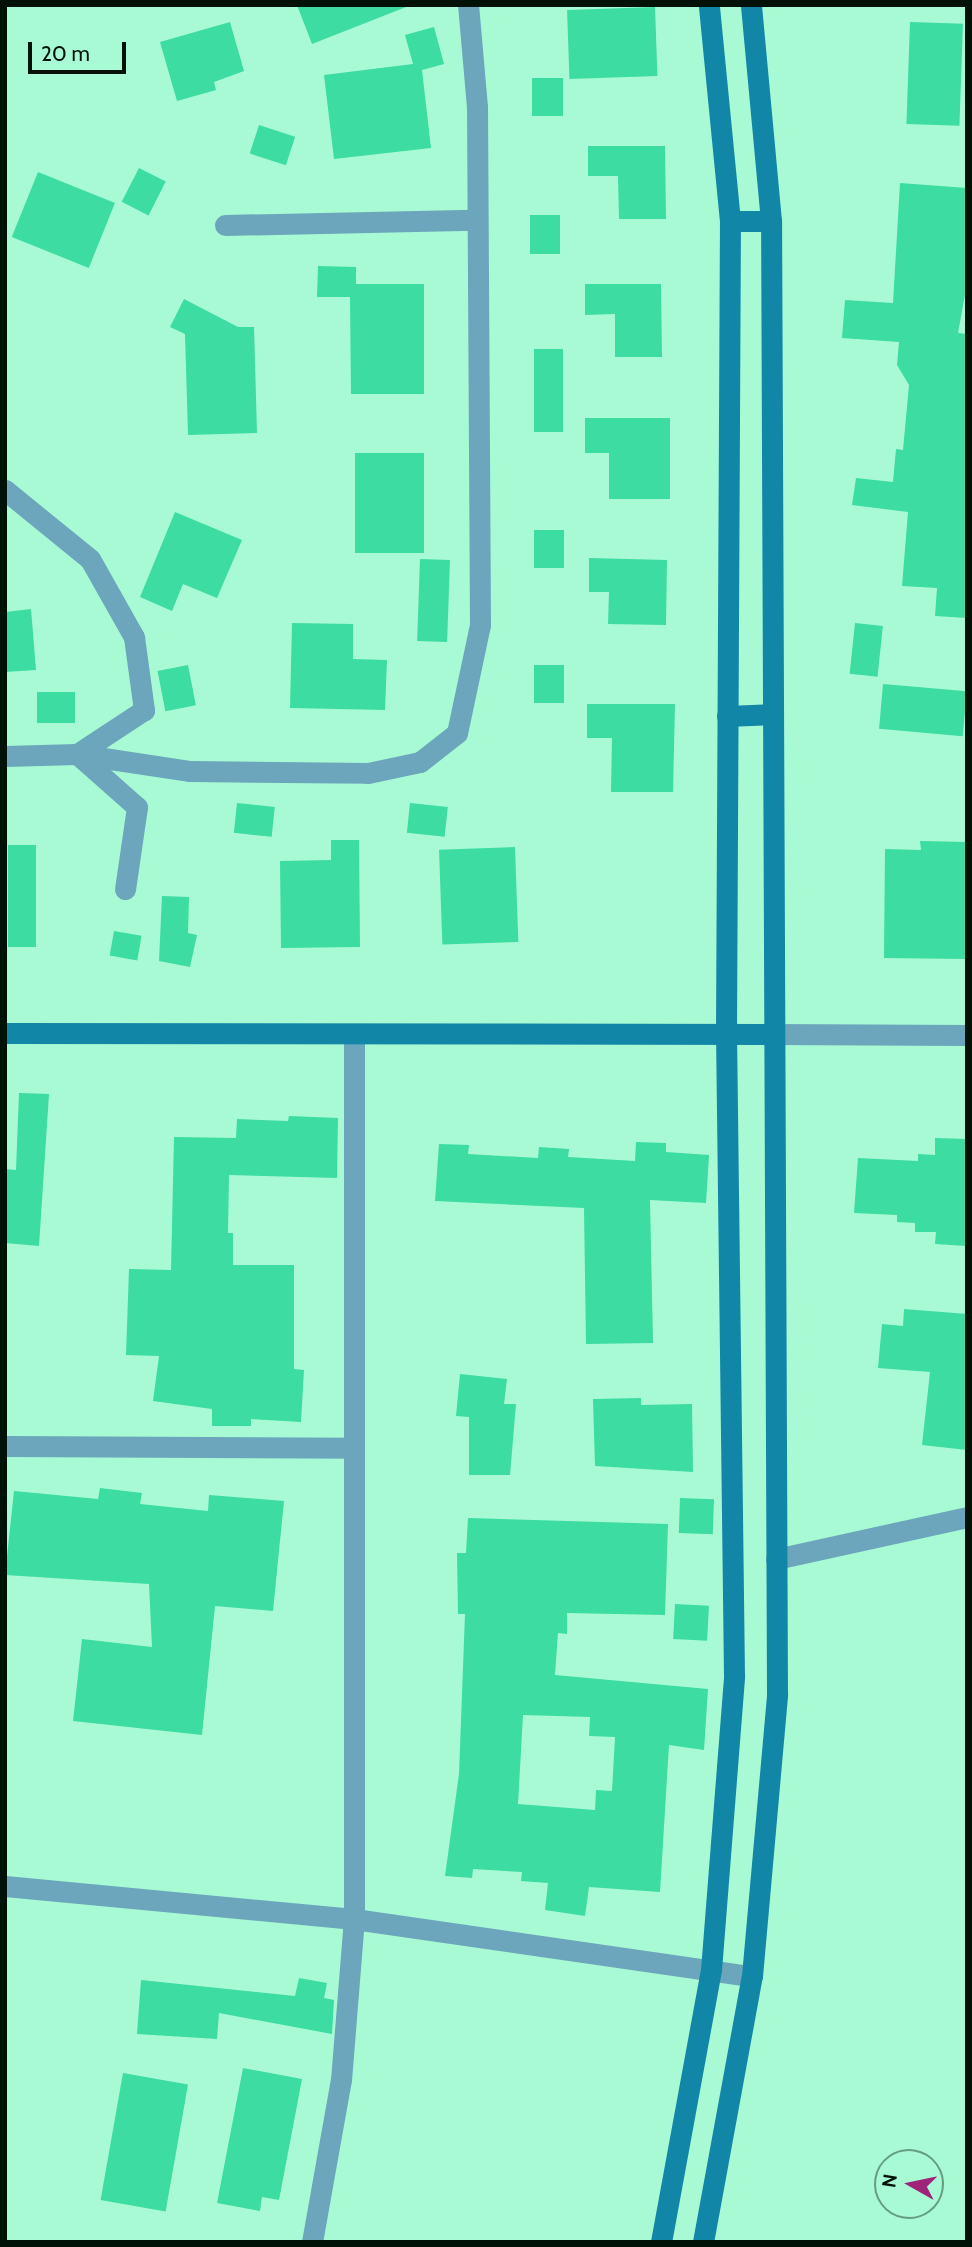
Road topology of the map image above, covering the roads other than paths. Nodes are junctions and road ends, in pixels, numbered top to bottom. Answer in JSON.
{"nodes":[{"id":1,"x":468,"y":5,"type":"edge"},
{"id":2,"x":709,"y":5,"type":"edge"},
{"id":3,"x":751,"y":5,"type":"edge"},
{"id":4,"x":474,"y":220,"type":"junction"},
{"id":5,"x":730,"y":221,"type":"junction"},
{"id":6,"x":771,"y":221,"type":"junction"},
{"id":7,"x":225,"y":225,"type":"dead end"},
{"id":8,"x":5,"y":490,"type":"edge"},
{"id":9,"x":772,"y":714,"type":"junction"},
{"id":10,"x":727,"y":716,"type":"junction"},
{"id":11,"x":77,"y":754,"type":"junction"},
{"id":12,"x":5,"y":756,"type":"edge"},
{"id":13,"x":125,"y":889,"type":"dead end"},
{"id":14,"x":5,"y":1033,"type":"edge"},
{"id":15,"x":354,"y":1034,"type":"junction"},
{"id":16,"x":726,"y":1034,"type":"junction"},
{"id":17,"x":771,"y":1034,"type":"junction"},
{"id":18,"x":967,"y":1035,"type":"edge"},
{"id":19,"x":5,"y":1446,"type":"edge"},
{"id":20,"x":354,"y":1448,"type":"junction"},
{"id":21,"x":967,"y":1517,"type":"edge"},
{"id":22,"x":776,"y":1559,"type":"junction"},
{"id":23,"x":5,"y":1886,"type":"edge"},
{"id":24,"x":354,"y":1919,"type":"junction"},
{"id":25,"x":711,"y":1970,"type":"junction"},
{"id":26,"x":752,"y":1976,"type":"junction"},
{"id":27,"x":312,"y":2242,"type":"edge"},
{"id":28,"x":661,"y":2242,"type":"edge"},
{"id":29,"x":703,"y":2242,"type":"edge"}],
"edges":[{"from":1,"to":4,"type":"street"},
{"from":2,"to":5,"type":"main road"},
{"from":3,"to":6,"type":"main road"},
{"from":4,"to":7,"type":"street"},
{"from":4,"to":11,"type":"street"},
{"from":5,"to":6,"type":"main road"},
{"from":5,"to":10,"type":"main road"},
{"from":6,"to":9,"type":"main road"},
{"from":8,"to":11,"type":"street"},
{"from":9,"to":10,"type":"main road"},
{"from":9,"to":17,"type":"main road"},
{"from":10,"to":16,"type":"main road"},
{"from":11,"to":12,"type":"street"},
{"from":11,"to":13,"type":"street"},
{"from":14,"to":15,"type":"main road"},
{"from":15,"to":16,"type":"main road"},
{"from":15,"to":20,"type":"street"},
{"from":16,"to":17,"type":"main road"},
{"from":16,"to":25,"type":"main road"},
{"from":17,"to":18,"type":"street"},
{"from":17,"to":22,"type":"main road"},
{"from":19,"to":20,"type":"street"},
{"from":20,"to":24,"type":"street"},
{"from":21,"to":22,"type":"street"},
{"from":22,"to":26,"type":"main road"},
{"from":23,"to":24,"type":"street"},
{"from":24,"to":25,"type":"street"},
{"from":24,"to":27,"type":"street"},
{"from":25,"to":26,"type":"street"},
{"from":25,"to":28,"type":"main road"},
{"from":26,"to":29,"type":"main road"}]}
